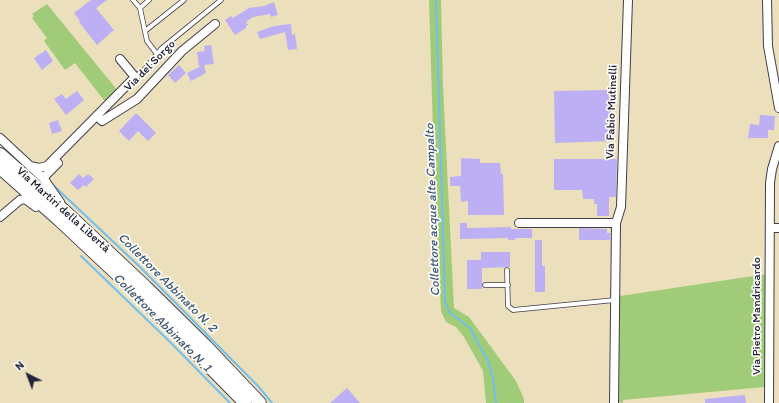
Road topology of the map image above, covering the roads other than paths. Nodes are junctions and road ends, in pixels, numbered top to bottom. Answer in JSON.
{"nodes":[{"id":1,"x":133,"y":0,"type":"edge"},
{"id":2,"x":149,"y":0,"type":"edge"},
{"id":3,"x":184,"y":0,"type":"edge"},
{"id":4,"x":221,"y":0,"type":"edge"},
{"id":5,"x":628,"y":0,"type":"edge"},
{"id":6,"x":767,"y":0,"type":"edge"},
{"id":7,"x":140,"y":8,"type":"junction"},
{"id":8,"x":216,"y":24,"type":"dead end"},
{"id":9,"x":145,"y":31,"type":"junction"},
{"id":10,"x":157,"y":54,"type":"junction"},
{"id":11,"x":120,"y":59,"type":"dead end"},
{"id":12,"x":135,"y":77,"type":"junction"},
{"id":13,"x":779,"y":108,"type":"edge"},
{"id":14,"x":99,"y":117,"type":"junction"},
{"id":15,"x":0,"y":138,"type":"edge"},
{"id":16,"x":0,"y":146,"type":"edge"},
{"id":17,"x":779,"y":146,"type":"edge"},
{"id":18,"x":0,"y":154,"type":"edge"},
{"id":19,"x":776,"y":165,"type":"edge"},
{"id":20,"x":30,"y":166,"type":"junction"},
{"id":21,"x":2,"y":170,"type":"edge"},
{"id":22,"x":41,"y":183,"type":"junction"},
{"id":23,"x":51,"y":213,"type":"junction"},
{"id":24,"x":2,"y":215,"type":"edge"},
{"id":25,"x":519,"y":223,"type":"dead end"},
{"id":26,"x":616,"y":223,"type":"junction"},
{"id":27,"x":770,"y":228,"type":"junction"},
{"id":28,"x":779,"y":228,"type":"edge"},
{"id":29,"x":507,"y":270,"type":"dead end"},
{"id":30,"x":485,"y":285,"type":"dead end"},
{"id":31,"x":508,"y":285,"type":"junction"},
{"id":32,"x":615,"y":300,"type":"junction"},
{"id":33,"x":245,"y":403,"type":"edge"},
{"id":34,"x":260,"y":403,"type":"edge"},
{"id":35,"x":614,"y":403,"type":"edge"},
{"id":36,"x":769,"y":403,"type":"edge"}],
"edges":[{"from":1,"to":7,"type":"lane"},
{"from":2,"to":7,"type":"lane"},
{"from":3,"to":9,"type":"lane"},
{"from":4,"to":10,"type":"lane"},
{"from":5,"to":26,"type":"street","name":"Via Fabio Mutinelli"},
{"from":6,"to":13,"type":"street"},
{"from":7,"to":9,"type":"lane"},
{"from":8,"to":14,"type":"street","name":"Via del Sorgo"},
{"from":9,"to":10,"type":"lane"},
{"from":10,"to":12,"type":"lane"},
{"from":11,"to":12,"type":"street","name":"Via del Sorgo"},
{"from":12,"to":14,"type":"street","name":"Via del Sorgo"},
{"from":14,"to":20,"type":"street","name":"Via del Sorgo"},
{"from":14,"to":22,"type":"street","name":"Via del Sorgo"},
{"from":15,"to":20,"type":"street"},
{"from":16,"to":22,"type":"main road"},
{"from":17,"to":19,"type":"street","name":"Via Pietro Mandricardo"},
{"from":18,"to":22,"type":"main road","name":"Via Martiri della Libertà"},
{"from":19,"to":27,"type":"street","name":"Via Pietro Mandricardo"},
{"from":20,"to":22,"type":"street"},
{"from":21,"to":23,"type":"main road","name":"Via Martiri della Libertà"},
{"from":22,"to":34,"type":"main road","name":"Via Martiri della Libertà"},
{"from":23,"to":24,"type":"street"},
{"from":23,"to":33,"type":"main road","name":"Via Martiri della Libertà"},
{"from":25,"to":26,"type":"street"},
{"from":26,"to":32,"type":"street","name":"Via Fabio Mutinelli"},
{"from":27,"to":28,"type":"street"},
{"from":27,"to":36,"type":"street","name":"Via Pietro Mandricardo"},
{"from":29,"to":31,"type":"lane"},
{"from":30,"to":31,"type":"lane"},
{"from":31,"to":32,"type":"lane"},
{"from":32,"to":35,"type":"street","name":"Via Fabio Mutinelli"}]}
